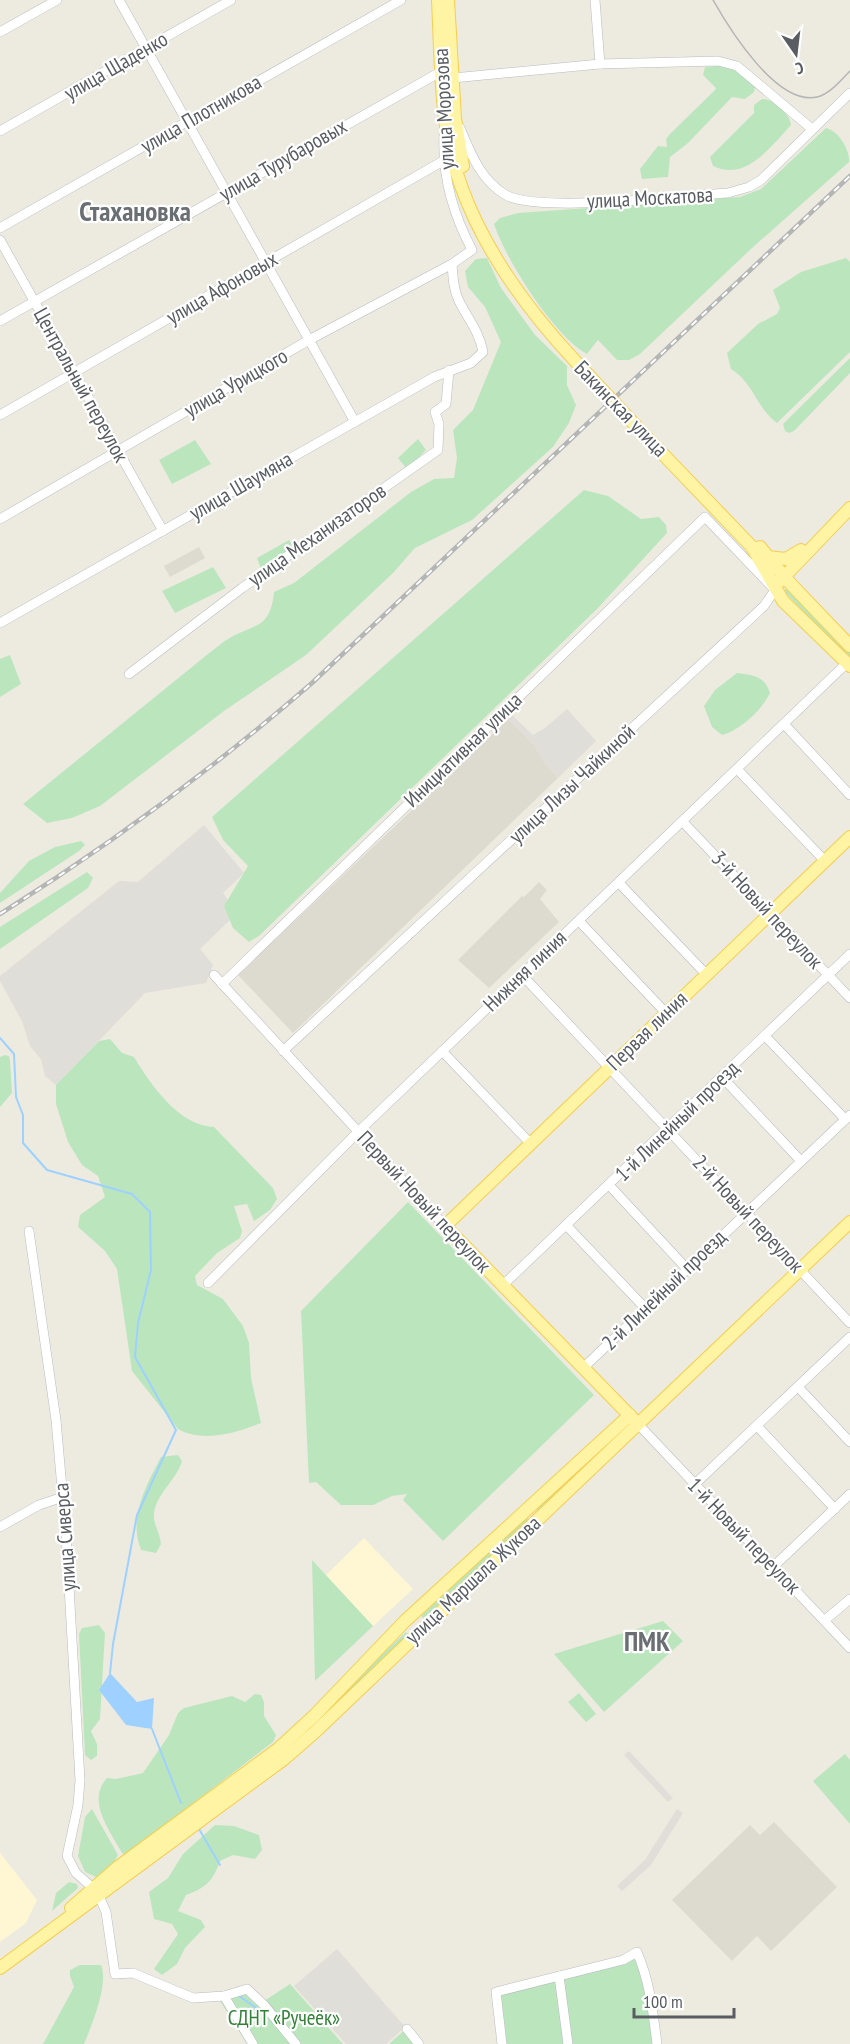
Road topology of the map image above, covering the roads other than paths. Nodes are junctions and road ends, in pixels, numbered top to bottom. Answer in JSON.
{"nodes":[{"id":1,"x":57,"y":0,"type":"edge"},
{"id":2,"x":119,"y":0,"type":"edge"},
{"id":3,"x":231,"y":0,"type":"edge"},
{"id":4,"x":401,"y":0,"type":"edge"},
{"id":5,"x":438,"y":0,"type":"edge"},
{"id":6,"x":448,"y":0,"type":"edge"},
{"id":7,"x":595,"y":0,"type":"edge"},
{"id":8,"x":0,"y":32,"type":"edge"},
{"id":9,"x":146,"y":48,"type":"junction"},
{"id":10,"x":600,"y":64,"type":"junction"},
{"id":11,"x":447,"y":74,"type":"junction"},
{"id":12,"x":850,"y":93,"type":"edge"},
{"id":13,"x":450,"y":118,"type":"junction"},
{"id":14,"x":187,"y":122,"type":"junction"},
{"id":15,"x":812,"y":129,"type":"junction"},
{"id":16,"x":0,"y":131,"type":"edge"},
{"id":17,"x":443,"y":161,"type":"junction"},
{"id":18,"x":227,"y":192,"type":"junction"},
{"id":19,"x":0,"y":228,"type":"edge"},
{"id":20,"x":0,"y":240,"type":"edge"},
{"id":21,"x":472,"y":250,"type":"joint"},
{"id":22,"x":266,"y":262,"type":"junction"},
{"id":23,"x":452,"y":264,"type":"junction"},
{"id":24,"x":34,"y":302,"type":"junction"},
{"id":25,"x":0,"y":321,"type":"edge"},
{"id":26,"x":309,"y":340,"type":"junction"},
{"id":27,"x":449,"y":370,"type":"junction"},
{"id":28,"x":74,"y":372,"type":"junction"},
{"id":29,"x":0,"y":415,"type":"edge"},
{"id":30,"x":355,"y":422,"type":"junction"},
{"id":31,"x":118,"y":451,"type":"junction"},
{"id":32,"x":850,"y":508,"type":"edge"},
{"id":33,"x":0,"y":519,"type":"edge"},
{"id":34,"x":163,"y":531,"type":"junction"},
{"id":35,"x":759,"y":555,"type":"junction"},
{"id":36,"x":783,"y":576,"type":"junction"},
{"id":37,"x":775,"y":590,"type":"junction"},
{"id":38,"x":0,"y":623,"type":"edge"},
{"id":39,"x":850,"y":646,"type":"edge"},
{"id":40,"x":848,"y":665,"type":"edge"},
{"id":41,"x":129,"y":674,"type":"dead end"},
{"id":42,"x":784,"y":724,"type":"junction"},
{"id":43,"x":737,"y":769,"type":"junction"},
{"id":44,"x":850,"y":795,"type":"edge"},
{"id":45,"x":683,"y":822,"type":"junction"},
{"id":46,"x":850,"y":837,"type":"edge"},
{"id":47,"x":825,"y":861,"type":"junction"},
{"id":48,"x":619,"y":883,"type":"junction"},
{"id":49,"x":770,"y":914,"type":"junction"},
{"id":50,"x":579,"y":921,"type":"junction"},
{"id":51,"x":850,"y":954,"type":"edge"},
{"id":52,"x":706,"y":974,"type":"junction"},
{"id":53,"x":214,"y":975,"type":"dead end"},
{"id":54,"x":522,"y":975,"type":"junction"},
{"id":55,"x":828,"y":975,"type":"junction"},
{"id":56,"x":222,"y":984,"type":"junction"},
{"id":57,"x":850,"y":998,"type":"edge"},
{"id":58,"x":666,"y":1013,"type":"junction"},
{"id":59,"x":765,"y":1036,"type":"junction"},
{"id":60,"x":283,"y":1051,"type":"junction"},
{"id":61,"x":442,"y":1051,"type":"junction"},
{"id":62,"x":609,"y":1067,"type":"junction"},
{"id":63,"x":722,"y":1077,"type":"junction"},
{"id":64,"x":848,"y":1117,"type":"edge"},
{"id":65,"x":668,"y":1129,"type":"junction"},
{"id":66,"x":358,"y":1132,"type":"junction"},
{"id":67,"x":530,"y":1143,"type":"junction"},
{"id":68,"x":801,"y":1161,"type":"junction"},
{"id":69,"x":609,"y":1185,"type":"junction"},
{"id":70,"x":746,"y":1213,"type":"junction"},
{"id":71,"x":850,"y":1222,"type":"edge"},
{"id":72,"x":445,"y":1226,"type":"junction"},
{"id":73,"x":567,"y":1226,"type":"junction"},
{"id":74,"x":29,"y":1231,"type":"dead end"},
{"id":75,"x":687,"y":1269,"type":"junction"},
{"id":76,"x":800,"y":1270,"type":"junction"},
{"id":77,"x":208,"y":1283,"type":"dead end"},
{"id":78,"x":502,"y":1286,"type":"junction"},
{"id":79,"x":645,"y":1308,"type":"junction"},
{"id":80,"x":850,"y":1323,"type":"edge"},
{"id":81,"x":850,"y":1337,"type":"edge"},
{"id":82,"x":583,"y":1368,"type":"junction"},
{"id":83,"x":798,"y":1387,"type":"junction"},
{"id":84,"x":634,"y":1419,"type":"junction"},
{"id":85,"x":757,"y":1426,"type":"junction"},
{"id":86,"x":850,"y":1442,"type":"edge"},
{"id":87,"x":695,"y":1484,"type":"junction"},
{"id":88,"x":850,"y":1494,"type":"edge"},
{"id":89,"x":63,"y":1497,"type":"junction"},
{"id":90,"x":527,"y":1509,"type":"junction"},
{"id":91,"x":835,"y":1509,"type":"junction"},
{"id":92,"x":536,"y":1520,"type":"junction"},
{"id":93,"x":0,"y":1527,"type":"edge"},
{"id":94,"x":773,"y":1567,"type":"junction"},
{"id":95,"x":850,"y":1599,"type":"edge"},
{"id":96,"x":825,"y":1620,"type":"junction"},
{"id":97,"x":405,"y":1621,"type":"junction"},
{"id":98,"x":417,"y":1633,"type":"junction"},
{"id":99,"x":850,"y":1648,"type":"edge"},
{"id":100,"x":96,"y":1892,"type":"junction"},
{"id":101,"x":73,"y":1911,"type":"junction"},
{"id":102,"x":0,"y":1962,"type":"edge"},
{"id":103,"x":0,"y":1968,"type":"edge"},
{"id":104,"x":559,"y":1976,"type":"junction"},
{"id":105,"x":224,"y":1996,"type":"junction"},
{"id":106,"x":407,"y":2029,"type":"dead end"},
{"id":107,"x":253,"y":2044,"type":"edge"},
{"id":108,"x":296,"y":2044,"type":"edge"},
{"id":109,"x":419,"y":2044,"type":"edge"},
{"id":110,"x":502,"y":2044,"type":"edge"},
{"id":111,"x":568,"y":2044,"type":"edge"},
{"id":112,"x":657,"y":2044,"type":"edge"}],
"edges":[{"from":1,"to":8,"type":"street"},
{"from":2,"to":9,"type":"street"},
{"from":3,"to":9,"type":"street","name":"улица Щаденко"},
{"from":4,"to":14,"type":"street","name":"улица Плотникова"},
{"from":5,"to":11,"type":"main road","name":"улица Морозова"},
{"from":6,"to":11,"type":"main road","name":"улица Морозова"},
{"from":7,"to":10,"type":"street"},
{"from":9,"to":14,"type":"street"},
{"from":9,"to":16,"type":"street","name":"улица Щаденко"},
{"from":10,"to":11,"type":"street","name":"улица Турубаровых"},
{"from":10,"to":15,"type":"street","name":"улица Турубаровых"},
{"from":11,"to":13,"type":"main road","name":"улица Морозова"},
{"from":11,"to":18,"type":"street","name":"улица Турубаровых"},
{"from":12,"to":15,"type":"street","name":"улица Москатова"},
{"from":13,"to":15,"type":"street","name":"улица Москатова"},
{"from":13,"to":17,"type":"street","name":"улица Морозова"},
{"from":13,"to":35,"type":"main road","name":"Бакинская улица","bridge":true},
{"from":14,"to":18,"type":"street"},
{"from":14,"to":19,"type":"street","name":"улица Плотникова"},
{"from":17,"to":21,"type":"street","name":"улица Морозова"},
{"from":17,"to":22,"type":"street","name":"улица Афоновых"},
{"from":18,"to":22,"type":"street"},
{"from":18,"to":24,"type":"street","name":"улица Турубаровых"},
{"from":20,"to":24,"type":"street","name":"Центральный переулок"},
{"from":21,"to":23,"type":"street","name":"улица Урицкого"},
{"from":22,"to":26,"type":"street"},
{"from":22,"to":28,"type":"street","name":"улица Афоновых"},
{"from":23,"to":26,"type":"street","name":"улица Урицкого"},
{"from":23,"to":27,"type":"street","name":"улица Шаумяна"},
{"from":24,"to":25,"type":"street","name":"улица Турубаровых"},
{"from":24,"to":28,"type":"street","name":"Центральный переулок"},
{"from":26,"to":30,"type":"street"},
{"from":26,"to":31,"type":"street","name":"улица Урицкого"},
{"from":27,"to":30,"type":"street","name":"улица Шаумяна"},
{"from":27,"to":41,"type":"street","name":"улица Механизаторов"},
{"from":28,"to":29,"type":"street","name":"улица Афоновых"},
{"from":28,"to":31,"type":"street","name":"Центральный переулок"},
{"from":30,"to":34,"type":"street","name":"улица Шаумяна"},
{"from":31,"to":33,"type":"street","name":"улица Урицкого"},
{"from":31,"to":34,"type":"street","name":"Центральный переулок"},
{"from":32,"to":35,"type":"main road","name":"улица Лизы Чайкиной"},
{"from":32,"to":36,"type":"main road","name":"улица Лизы Чайкиной"},
{"from":34,"to":38,"type":"street","name":"улица Шаумяна"},
{"from":35,"to":36,"type":"main road","name":"Бакинская улица"},
{"from":35,"to":37,"type":"main road","name":"Бакинская улица"},
{"from":35,"to":56,"type":"street","name":"Инициативная улица"},
{"from":36,"to":37,"type":"main road","name":"улица Лизы Чайкиной"},
{"from":36,"to":39,"type":"main road","name":"Бакинская улица"},
{"from":37,"to":40,"type":"main road","name":"Бакинская улица"},
{"from":37,"to":60,"type":"street","name":"улица Лизы Чайкиной"},
{"from":40,"to":42,"type":"street","name":"Нижняя линия"},
{"from":42,"to":43,"type":"street","name":"Нижняя линия"},
{"from":42,"to":44,"type":"street"},
{"from":43,"to":45,"type":"street","name":"Нижняя линия"},
{"from":43,"to":47,"type":"street"},
{"from":45,"to":48,"type":"street","name":"Нижняя линия"},
{"from":45,"to":49,"type":"street","name":"3-й Новый переулок"},
{"from":46,"to":47,"type":"main road","name":"Первая линия"},
{"from":47,"to":49,"type":"main road","name":"Первая линия"},
{"from":48,"to":50,"type":"street","name":"Нижняя линия"},
{"from":48,"to":52,"type":"street"},
{"from":49,"to":52,"type":"main road","name":"Первая линия"},
{"from":49,"to":55,"type":"street","name":"3-й Новый переулок"},
{"from":50,"to":54,"type":"street","name":"Нижняя линия"},
{"from":50,"to":58,"type":"street"},
{"from":51,"to":55,"type":"street","name":"1-й Линейный проезд"},
{"from":52,"to":58,"type":"main road","name":"Первая линия"},
{"from":53,"to":56,"type":"street","name":"Первый Новый переулок"},
{"from":54,"to":61,"type":"street","name":"Нижняя линия"},
{"from":54,"to":62,"type":"street","name":"2-й Новый переулок"},
{"from":55,"to":57,"type":"street","name":"3-й Новый переулок"},
{"from":55,"to":59,"type":"street","name":"1-й Линейный проезд"},
{"from":56,"to":60,"type":"street","name":"Первый Новый переулок"},
{"from":58,"to":62,"type":"main road","name":"Первая линия"},
{"from":59,"to":63,"type":"street","name":"1-й Линейный проезд"},
{"from":59,"to":64,"type":"street"},
{"from":60,"to":66,"type":"street","name":"Первый Новый переулок"},
{"from":61,"to":66,"type":"street","name":"Нижняя линия"},
{"from":61,"to":67,"type":"street"},
{"from":62,"to":65,"type":"street","name":"2-й Новый переулок"},
{"from":62,"to":67,"type":"main road","name":"Первая линия"},
{"from":63,"to":65,"type":"street","name":"1-й Линейный проезд"},
{"from":63,"to":68,"type":"street"},
{"from":64,"to":68,"type":"street","name":"2-й Линейный проезд"},
{"from":65,"to":69,"type":"street","name":"1-й Линейный проезд"},
{"from":65,"to":70,"type":"street","name":"2-й Новый переулок"},
{"from":66,"to":72,"type":"street","name":"Первый Новый переулок"},
{"from":66,"to":77,"type":"street","name":"Нижняя линия"},
{"from":67,"to":72,"type":"main road","name":"Первая линия"},
{"from":68,"to":70,"type":"street","name":"2-й Линейный проезд"},
{"from":69,"to":73,"type":"street","name":"1-й Линейный проезд"},
{"from":69,"to":75,"type":"street"},
{"from":70,"to":75,"type":"street","name":"2-й Линейный проезд"},
{"from":70,"to":76,"type":"street","name":"2-й Новый переулок"},
{"from":71,"to":76,"type":"main road","name":"улица Маршала Жукова"},
{"from":72,"to":78,"type":"main road","name":"Первый Новый переулок"},
{"from":73,"to":78,"type":"street","name":"1-й Линейный проезд"},
{"from":73,"to":79,"type":"street"},
{"from":74,"to":89,"type":"street","name":"улица Сиверса"},
{"from":75,"to":79,"type":"street","name":"2-й Линейный проезд"},
{"from":76,"to":80,"type":"street","name":"2-й Новый переулок"},
{"from":76,"to":84,"type":"main road","name":"улица Маршала Жукова"},
{"from":78,"to":82,"type":"main road","name":"Первый Новый переулок"},
{"from":79,"to":82,"type":"street","name":"2-й Линейный проезд"},
{"from":81,"to":83,"type":"street"},
{"from":82,"to":84,"type":"main road","name":"Первый Новый переулок"},
{"from":83,"to":85,"type":"street"},
{"from":83,"to":86,"type":"street"},
{"from":84,"to":87,"type":"street","name":"1-й Новый переулок"},
{"from":84,"to":90,"type":"main road","name":"улица Маршала Жукова"},
{"from":84,"to":92,"type":"main road","name":"улица Маршала Жукова"},
{"from":85,"to":87,"type":"street"},
{"from":85,"to":91,"type":"street"},
{"from":87,"to":94,"type":"street","name":"1-й Новый переулок"},
{"from":88,"to":91,"type":"street"},
{"from":89,"to":93,"type":"street"},
{"from":89,"to":100,"type":"street","name":"улица Сиверса"},
{"from":90,"to":92,"type":"main road"},
{"from":90,"to":97,"type":"main road","name":"улица Маршала Жукова"},
{"from":91,"to":94,"type":"street"},
{"from":92,"to":98,"type":"main road","name":"улица Маршала Жукова"},
{"from":94,"to":96,"type":"street","name":"1-й Новый переулок"},
{"from":95,"to":96,"type":"street"},
{"from":96,"to":99,"type":"street","name":"1-й Новый переулок"},
{"from":97,"to":98,"type":"main road"},
{"from":97,"to":100,"type":"main road","name":"улица Маршала Жукова"},
{"from":98,"to":100,"type":"main road","name":"улица Маршала Жукова"},
{"from":100,"to":101,"type":"main road","name":"улица Маршала Жукова"},
{"from":100,"to":105,"type":"street"},
{"from":101,"to":102,"type":"main road"},
{"from":101,"to":103,"type":"main road"},
{"from":104,"to":110,"type":"street"},
{"from":104,"to":111,"type":"street"},
{"from":104,"to":112,"type":"street"},
{"from":105,"to":107,"type":"street"},
{"from":105,"to":108,"type":"street"},
{"from":106,"to":109,"type":"street"}]}
